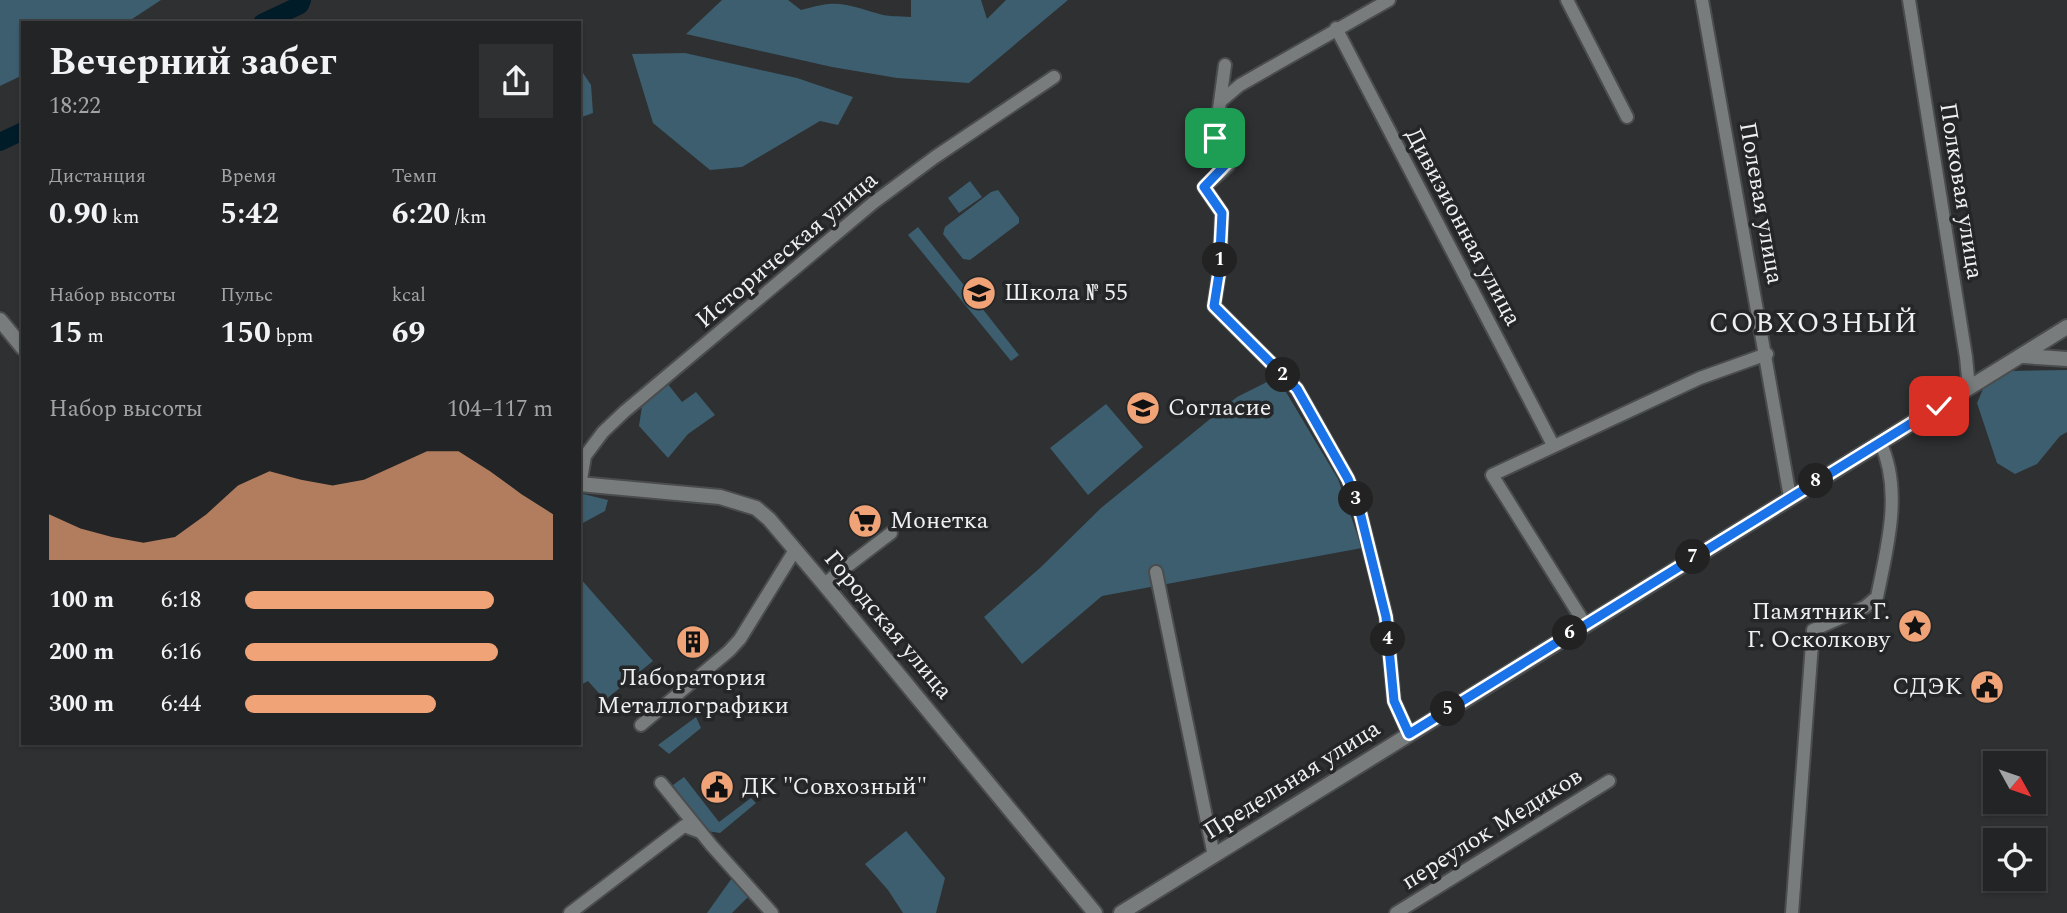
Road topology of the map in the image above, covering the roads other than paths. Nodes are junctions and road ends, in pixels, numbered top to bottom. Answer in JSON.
{"nodes":[{"id":1,"x":1389,"y":0,"type":"edge"},
{"id":2,"x":1567,"y":0,"type":"edge"},
{"id":3,"x":1702,"y":0,"type":"edge"},
{"id":4,"x":1909,"y":0,"type":"edge"},
{"id":5,"x":1336,"y":28,"type":"junction"},
{"id":6,"x":1225,"y":65,"type":"dead end"},
{"id":7,"x":1054,"y":77,"type":"dead end"},
{"id":8,"x":1221,"y":101,"type":"junction"},
{"id":9,"x":1627,"y":117,"type":"dead end"},
{"id":10,"x":0,"y":320,"type":"edge"},
{"id":11,"x":2067,"y":327,"type":"edge"},
{"id":12,"x":21,"y":346,"type":"edge"},
{"id":13,"x":1767,"y":354,"type":"junction"},
{"id":14,"x":2023,"y":356,"type":"junction"},
{"id":15,"x":2067,"y":359,"type":"edge"},
{"id":16,"x":1969,"y":388,"type":"junction"},
{"id":17,"x":1880,"y":442,"type":"junction"},
{"id":18,"x":1553,"y":445,"type":"junction"},
{"id":19,"x":581,"y":479,"type":"edge"},
{"id":20,"x":581,"y":484,"type":"edge"},
{"id":21,"x":1790,"y":497,"type":"junction"},
{"id":22,"x":891,"y":533,"type":"dead end"},
{"id":23,"x":795,"y":550,"type":"junction"},
{"id":24,"x":1156,"y":572,"type":"dead end"},
{"id":25,"x":824,"y":584,"type":"junction"},
{"id":26,"x":1584,"y":624,"type":"junction"},
{"id":27,"x":641,"y":725,"type":"dead end"},
{"id":28,"x":1409,"y":734,"type":"junction"},
{"id":29,"x":1609,"y":781,"type":"dead end"},
{"id":30,"x":661,"y":783,"type":"dead end"},
{"id":31,"x":700,"y":832,"type":"junction"},
{"id":32,"x":1214,"y":856,"type":"junction"},
{"id":33,"x":570,"y":913,"type":"edge"},
{"id":34,"x":772,"y":913,"type":"edge"},
{"id":35,"x":1095,"y":913,"type":"edge"},
{"id":36,"x":1121,"y":913,"type":"edge"},
{"id":37,"x":1396,"y":913,"type":"edge"},
{"id":38,"x":1792,"y":913,"type":"edge"}],
"edges":[{"from":1,"to":5,"type":"street"},
{"from":2,"to":9,"type":"street"},
{"from":3,"to":13,"type":"street","name":"Полевая улица"},
{"from":4,"to":16,"type":"street","name":"Полковая улица"},
{"from":5,"to":8,"type":"street"},
{"from":5,"to":18,"type":"street","name":"Дивизионная улица"},
{"from":6,"to":8,"type":"street"},
{"from":7,"to":19,"type":"street","name":"Историческая улица"},
{"from":8,"to":28,"type":"street"},
{"from":10,"to":12,"type":"street"},
{"from":11,"to":14,"type":"street","name":"Предельная улица"},
{"from":13,"to":18,"type":"street"},
{"from":13,"to":21,"type":"street","name":"Полевая улица"},
{"from":14,"to":15,"type":"street"},
{"from":14,"to":16,"type":"street","name":"Предельная улица"},
{"from":16,"to":17,"type":"street","name":"Предельная улица"},
{"from":17,"to":21,"type":"street","name":"Предельная улица"},
{"from":17,"to":38,"type":"street"},
{"from":18,"to":26,"type":"street"},
{"from":20,"to":23,"type":"street","name":"Городская улица"},
{"from":21,"to":26,"type":"street","name":"Предельная улица"},
{"from":22,"to":25,"type":"street"},
{"from":23,"to":25,"type":"street","name":"Городская улица"},
{"from":23,"to":27,"type":"street"},
{"from":24,"to":32,"type":"street"},
{"from":25,"to":35,"type":"street","name":"Городская улица"},
{"from":26,"to":28,"type":"street","name":"Предельная улица"},
{"from":28,"to":32,"type":"street","name":"Предельная улица"},
{"from":29,"to":37,"type":"street","name":"переулок Медиков"},
{"from":30,"to":31,"type":"street"},
{"from":31,"to":33,"type":"street"},
{"from":31,"to":34,"type":"street"},
{"from":32,"to":36,"type":"street","name":"Предельная улица"}]}
